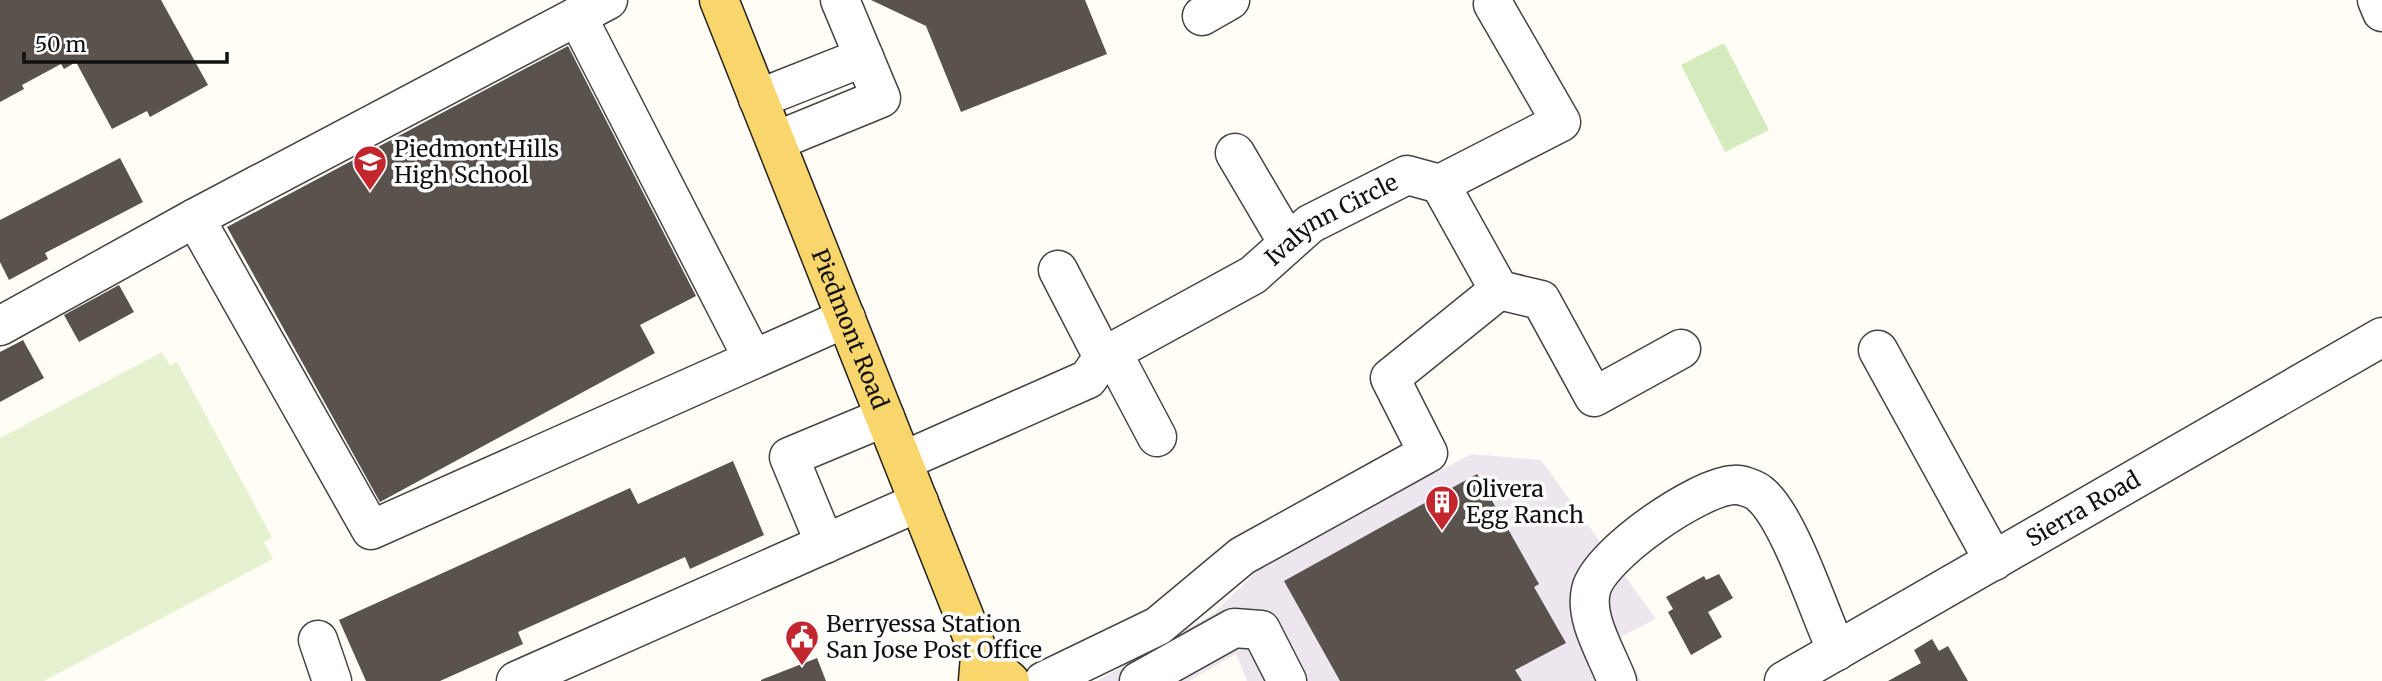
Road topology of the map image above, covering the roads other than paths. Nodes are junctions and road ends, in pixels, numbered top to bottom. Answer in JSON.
{"nodes":[{"id":1,"x":719,"y":0,"type":"edge"},
{"id":2,"x":840,"y":0,"type":"edge"},
{"id":3,"x":2377,"y":0,"type":"edge"},
{"id":4,"x":1493,"y":4,"type":"dead end"},
{"id":5,"x":593,"y":8,"type":"edge"},
{"id":6,"x":2382,"y":12,"type":"edge"},
{"id":7,"x":864,"y":57,"type":"junction"},
{"id":8,"x":758,"y":99,"type":"junction"},
{"id":9,"x":776,"y":141,"type":"junction"},
{"id":10,"x":1236,"y":153,"type":"dead end"},
{"id":11,"x":1440,"y":184,"type":"junction"},
{"id":12,"x":195,"y":218,"type":"junction"},
{"id":13,"x":1288,"y":243,"type":"junction"},
{"id":14,"x":1058,"y":270,"type":"dead end"},
{"id":15,"x":1499,"y":290,"type":"junction"},
{"id":16,"x":846,"y":317,"type":"junction"},
{"id":17,"x":0,"y":326,"type":"edge"},
{"id":18,"x":2382,"y":337,"type":"edge"},
{"id":19,"x":1681,"y":349,"type":"dead end"},
{"id":20,"x":1878,"y":351,"type":"dead end"},
{"id":21,"x":1107,"y":355,"type":"junction"},
{"id":22,"x":753,"y":359,"type":"junction"},
{"id":23,"x":886,"y":417,"type":"junction"},
{"id":24,"x":1157,"y":437,"type":"dead end"},
{"id":25,"x":903,"y":461,"type":"junction"},
{"id":26,"x":919,"y":502,"type":"junction"},
{"id":27,"x":825,"y":544,"type":"junction"},
{"id":28,"x":1994,"y":561,"type":"junction"},
{"id":29,"x":318,"y":640,"type":"dead end"},
{"id":30,"x":979,"y":668,"type":"edge"},
{"id":31,"x":1810,"y":670,"type":"edge"},
{"id":32,"x":332,"y":681,"type":"edge"},
{"id":33,"x":516,"y":681,"type":"edge"},
{"id":34,"x":1010,"y":681,"type":"edge"},
{"id":35,"x":1044,"y":681,"type":"edge"},
{"id":36,"x":1139,"y":681,"type":"edge"},
{"id":37,"x":1287,"y":681,"type":"edge"},
{"id":38,"x":1617,"y":681,"type":"edge"}],
"edges":[{"from":1,"to":8,"type":"main road","name":"Piedmont Road"},
{"from":2,"to":7,"type":"street"},
{"from":3,"to":6,"type":"street"},
{"from":4,"to":11,"type":"street"},
{"from":5,"to":12,"type":"street"},
{"from":5,"to":22,"type":"street"},
{"from":7,"to":8,"type":"street"},
{"from":7,"to":9,"type":"street"},
{"from":8,"to":9,"type":"main road","name":"Piedmont Road"},
{"from":9,"to":16,"type":"main road","name":"Piedmont Road"},
{"from":10,"to":13,"type":"street"},
{"from":11,"to":13,"type":"street","name":"Ivalynn Circle"},
{"from":11,"to":15,"type":"street"},
{"from":12,"to":17,"type":"street"},
{"from":12,"to":22,"type":"street"},
{"from":13,"to":21,"type":"street","name":"Ivalynn Circle"},
{"from":14,"to":21,"type":"street"},
{"from":15,"to":19,"type":"street"},
{"from":15,"to":35,"type":"street"},
{"from":16,"to":22,"type":"street"},
{"from":16,"to":23,"type":"main road","name":"Piedmont Road"},
{"from":18,"to":28,"type":"street","name":"Sierra Road"},
{"from":20,"to":28,"type":"street"},
{"from":21,"to":24,"type":"street"},
{"from":21,"to":25,"type":"street","name":"Ivalynn Circle"},
{"from":23,"to":25,"type":"main road","name":"Piedmont Road"},
{"from":23,"to":27,"type":"street"},
{"from":25,"to":26,"type":"main road","name":"Piedmont Road"},
{"from":26,"to":27,"type":"street"},
{"from":26,"to":30,"type":"main road","name":"Piedmont Road"},
{"from":27,"to":33,"type":"street"},
{"from":28,"to":31,"type":"street","name":"Sierra Road"},
{"from":29,"to":32,"type":"street"},
{"from":30,"to":34,"type":"main road","name":"Piedmont Road"},
{"from":31,"to":38,"type":"street"},
{"from":36,"to":37,"type":"street"}]}
